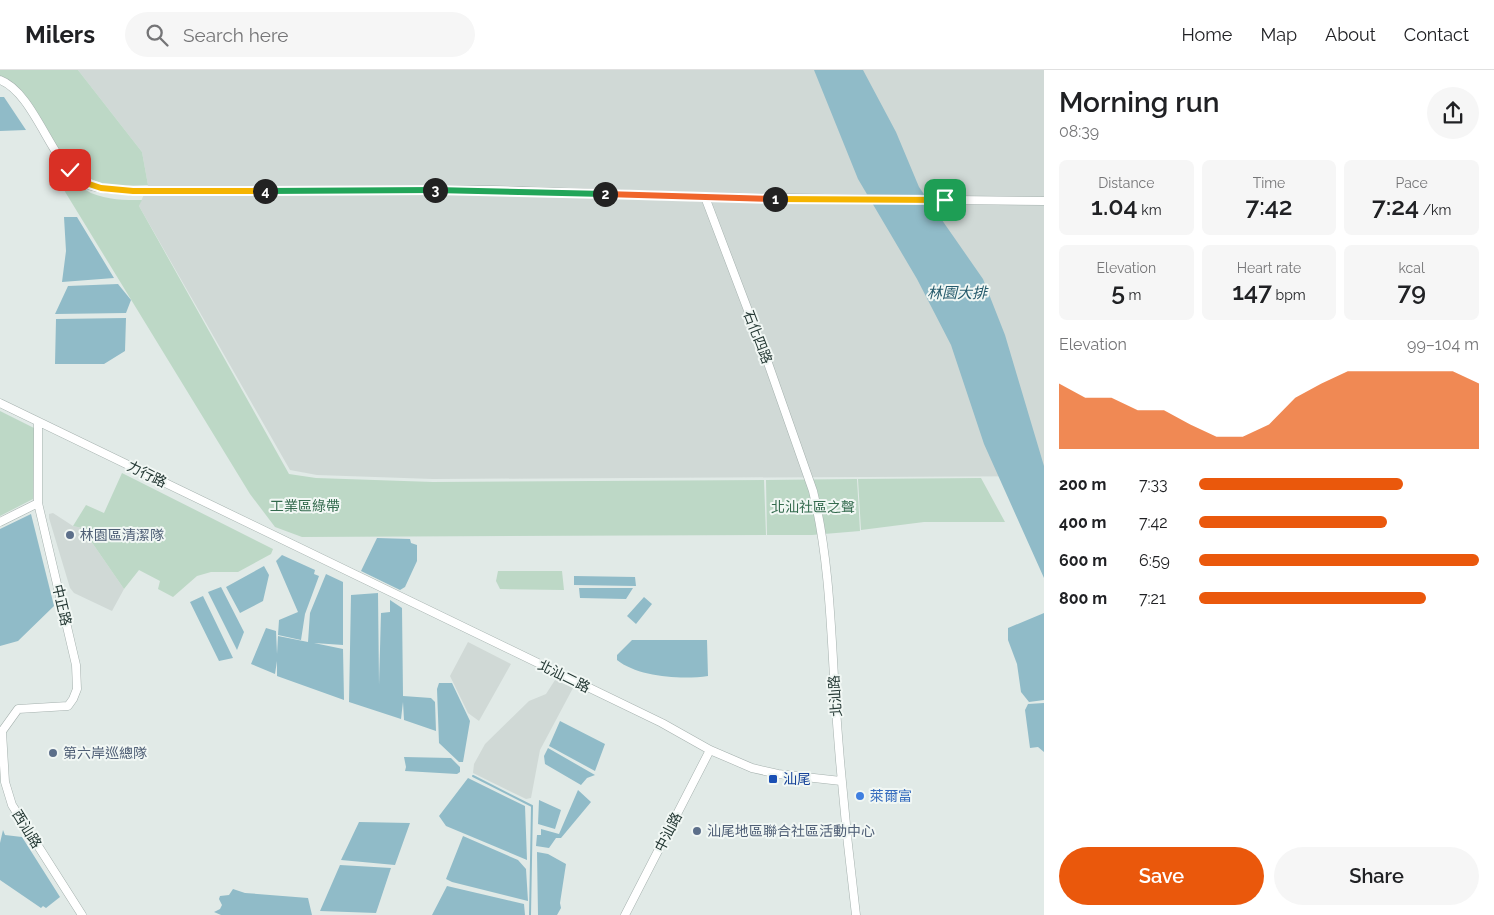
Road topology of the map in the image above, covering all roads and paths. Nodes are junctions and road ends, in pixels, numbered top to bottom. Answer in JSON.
{"nodes":[{"id":1,"x":0,"y":80,"type":"edge"},
{"id":2,"x":705,"y":197,"type":"junction"},
{"id":3,"x":1044,"y":200,"type":"edge"},
{"id":4,"x":0,"y":403,"type":"edge"},
{"id":5,"x":38,"y":422,"type":"junction"},
{"id":6,"x":808,"y":478,"type":"joint"},
{"id":7,"x":38,"y":503,"type":"junction"},
{"id":8,"x":0,"y":522,"type":"edge"},
{"id":9,"x":294,"y":546,"type":"joint"},
{"id":10,"x":1,"y":733,"type":"edge"},
{"id":11,"x":710,"y":750,"type":"junction"},
{"id":12,"x":841,"y":781,"type":"junction"},
{"id":13,"x":82,"y":915,"type":"edge"},
{"id":14,"x":625,"y":915,"type":"edge"},
{"id":15,"x":856,"y":915,"type":"edge"}],
"edges":[{"from":1,"to":2,"type":"street"},
{"from":2,"to":3,"type":"street"},
{"from":2,"to":6,"type":"street","name":"石化四路"},
{"from":4,"to":5,"type":"street","name":"力行路"},
{"from":5,"to":7,"type":"street","name":"中正路"},
{"from":5,"to":9,"type":"street","name":"力行路"},
{"from":6,"to":12,"type":"street","name":"北汕路"},
{"from":7,"to":8,"type":"street"},
{"from":7,"to":10,"type":"street","name":"中正路"},
{"from":9,"to":11,"type":"street","name":"北汕二路"},
{"from":10,"to":13,"type":"street","name":"西汕路"},
{"from":11,"to":12,"type":"street","name":"北汕二路"},
{"from":11,"to":14,"type":"street","name":"中汕路"},
{"from":12,"to":15,"type":"street","name":"北汕路"}]}
